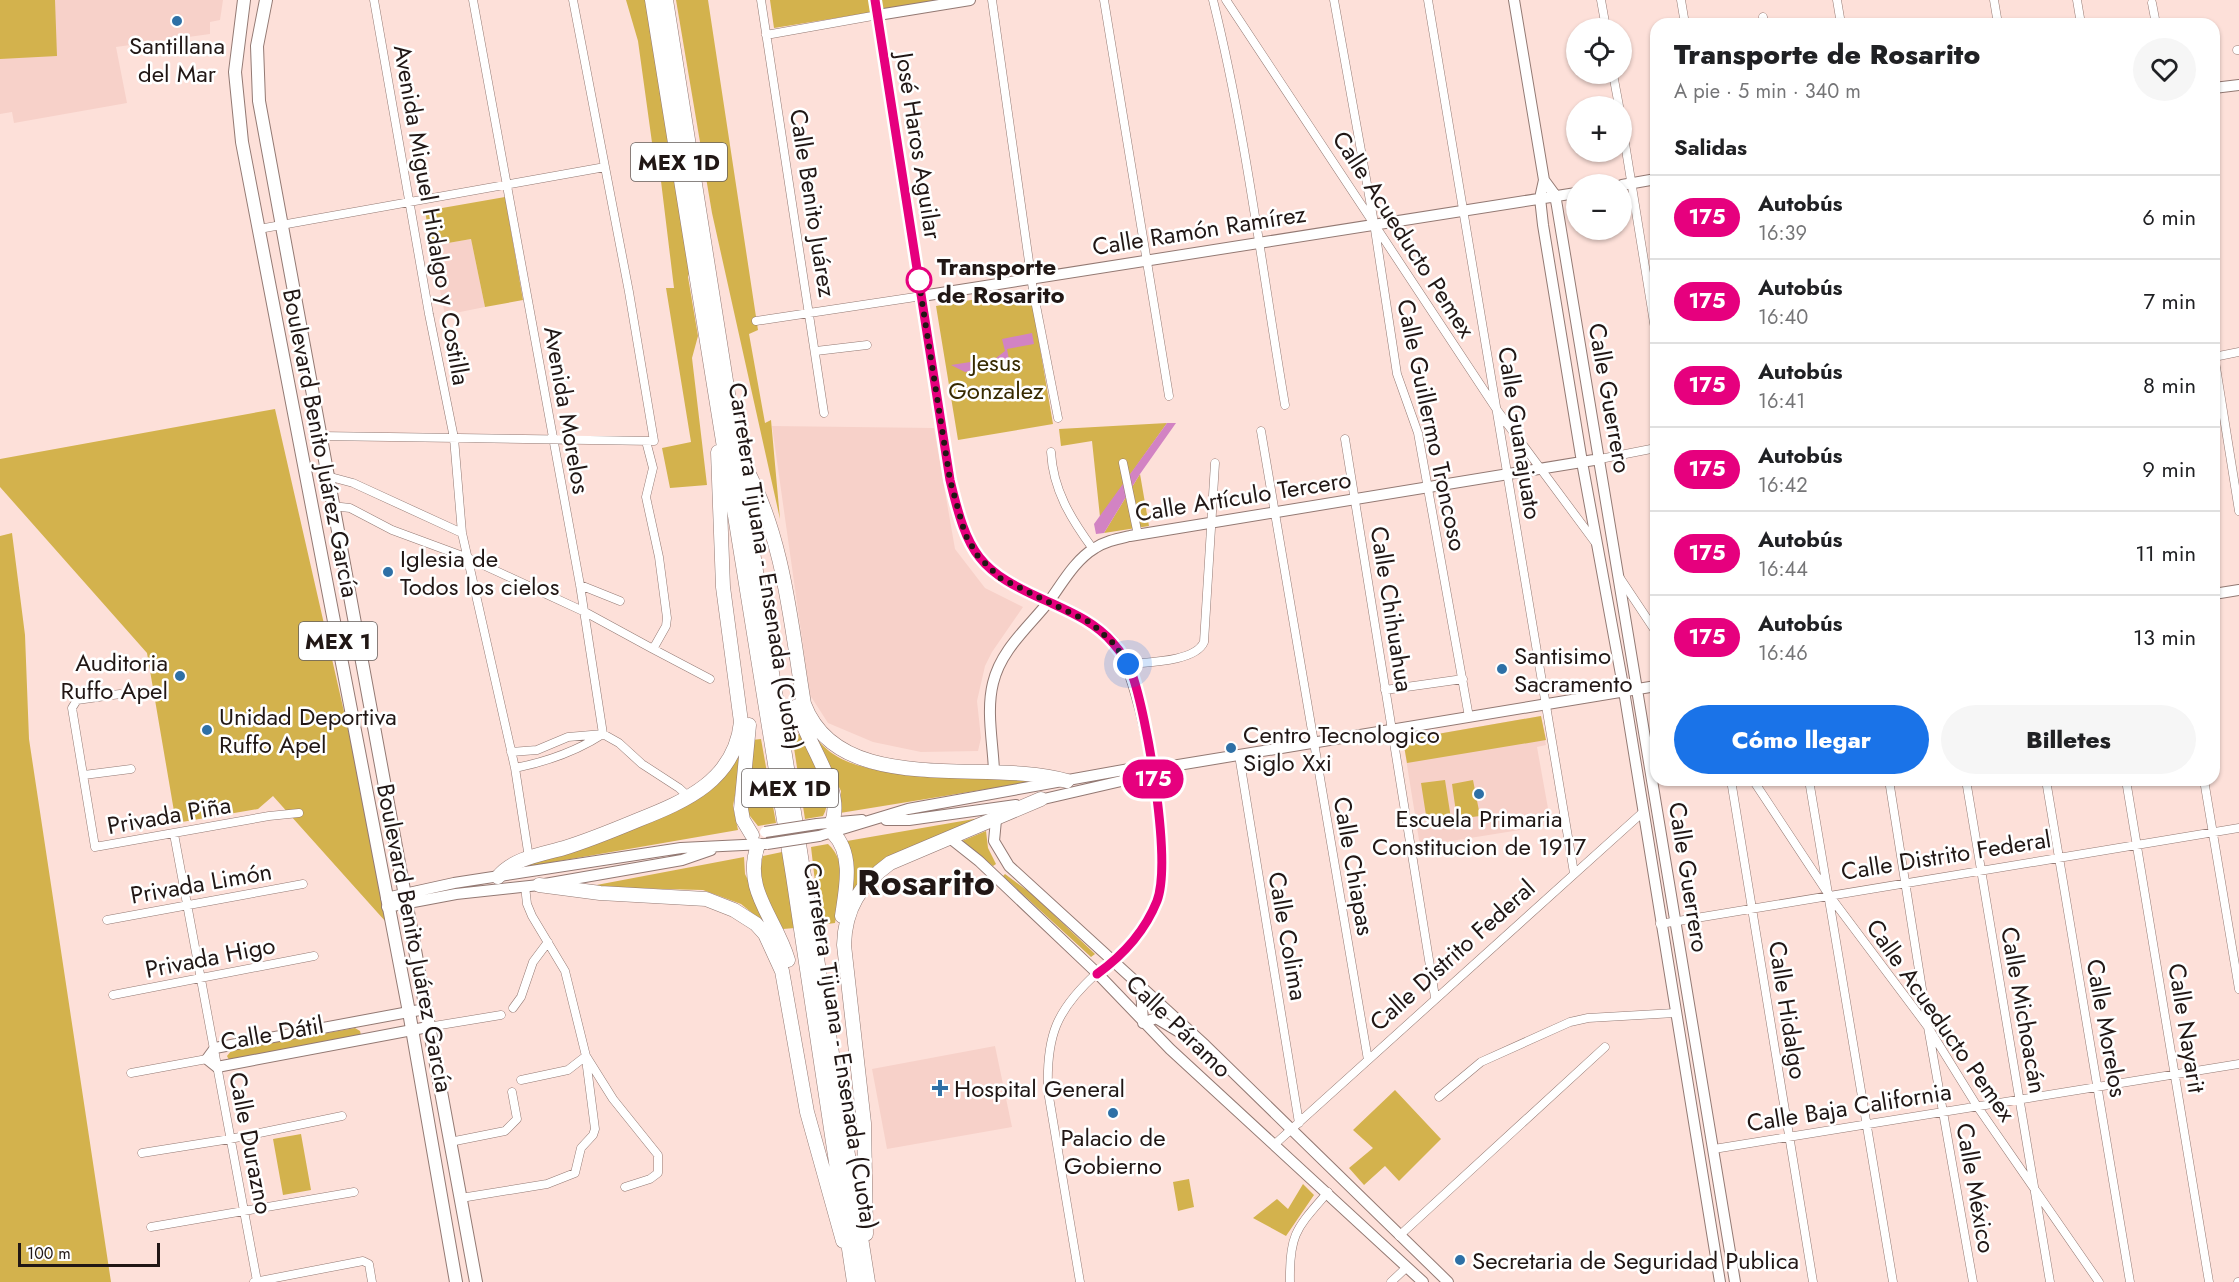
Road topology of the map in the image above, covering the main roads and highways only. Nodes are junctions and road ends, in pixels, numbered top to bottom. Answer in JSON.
{"nodes":[{"id":1,"x":244,"y":0,"type":"edge"},
{"id":2,"x":266,"y":0,"type":"edge"},
{"id":3,"x":652,"y":0,"type":"edge"},
{"id":4,"x":666,"y":0,"type":"edge"},
{"id":5,"x":875,"y":0,"type":"edge"},
{"id":6,"x":970,"y":0,"type":"edge"},
{"id":7,"x":1514,"y":0,"type":"edge"},
{"id":8,"x":878,"y":15,"type":"junction"},
{"id":9,"x":2239,"y":86,"type":"edge"},
{"id":10,"x":2220,"y":88,"type":"edge"},
{"id":11,"x":1544,"y":180,"type":"junction"},
{"id":12,"x":1650,"y":180,"type":"edge"},
{"id":13,"x":1632,"y":183,"type":"edge"},
{"id":14,"x":1566,"y":194,"type":"edge"},
{"id":15,"x":1555,"y":195,"type":"junction"},
{"id":16,"x":1540,"y":198,"type":"junction"},
{"id":17,"x":922,"y":296,"type":"junction"},
{"id":18,"x":720,"y":429,"type":"junction"},
{"id":19,"x":738,"y":455,"type":"junction"},
{"id":20,"x":1600,"y":459,"type":"junction"},
{"id":21,"x":1582,"y":462,"type":"junction"},
{"id":22,"x":765,"y":512,"type":"junction"},
{"id":23,"x":721,"y":546,"type":"junction"},
{"id":24,"x":323,"y":566,"type":"junction"},
{"id":25,"x":2239,"y":590,"type":"edge"},
{"id":26,"x":2220,"y":593,"type":"edge"},
{"id":27,"x":348,"y":595,"type":"junction"},
{"id":28,"x":1048,"y":602,"type":"junction"},
{"id":29,"x":1650,"y":687,"type":"edge"},
{"id":30,"x":1637,"y":689,"type":"junction"},
{"id":31,"x":1624,"y":691,"type":"junction"},
{"id":32,"x":1151,"y":770,"type":"junction"},
{"id":33,"x":994,"y":771,"type":"junction"},
{"id":34,"x":1650,"y":771,"type":"edge"},
{"id":35,"x":1067,"y":781,"type":"junction"},
{"id":36,"x":1652,"y":786,"type":"edge"},
{"id":37,"x":1041,"y":799,"type":"junction"},
{"id":38,"x":876,"y":819,"type":"junction"},
{"id":39,"x":996,"y":820,"type":"junction"},
{"id":40,"x":828,"y":830,"type":"junction"},
{"id":41,"x":950,"y":838,"type":"junction"},
{"id":42,"x":761,"y":839,"type":"junction"},
{"id":43,"x":721,"y":846,"type":"junction"},
{"id":44,"x":498,"y":877,"type":"junction"},
{"id":45,"x":532,"y":885,"type":"junction"},
{"id":46,"x":405,"y":898,"type":"junction"},
{"id":47,"x":387,"y":902,"type":"junction"},
{"id":48,"x":1114,"y":962,"type":"junction"},
{"id":49,"x":1097,"y":974,"type":"junction"},
{"id":50,"x":1141,"y":987,"type":"junction"},
{"id":51,"x":425,"y":1009,"type":"junction"},
{"id":52,"x":409,"y":1012,"type":"junction"},
{"id":53,"x":361,"y":1020,"type":"junction"},
{"id":54,"x":1143,"y":1023,"type":"junction"},
{"id":55,"x":428,"y":1027,"type":"junction"},
{"id":56,"x":411,"y":1029,"type":"junction"},
{"id":57,"x":364,"y":1038,"type":"junction"},
{"id":58,"x":1205,"y":1045,"type":"junction"},
{"id":59,"x":864,"y":1123,"type":"junction"},
{"id":60,"x":818,"y":1154,"type":"junction"},
{"id":61,"x":857,"y":1258,"type":"junction"},
{"id":62,"x":456,"y":1282,"type":"edge"},
{"id":63,"x":476,"y":1282,"type":"edge"},
{"id":64,"x":854,"y":1282,"type":"edge"},
{"id":65,"x":868,"y":1282,"type":"edge"},
{"id":66,"x":1424,"y":1282,"type":"edge"},
{"id":67,"x":1448,"y":1282,"type":"edge"},
{"id":68,"x":1720,"y":1282,"type":"edge"},
{"id":69,"x":1735,"y":1282,"type":"edge"}],
"edges":[{"from":1,"to":24,"type":"main road","name":"Boulevard Benito Juárez García","number":"MEX 1"},
{"from":2,"to":27,"type":"main road","name":"Boulevard Benito Juárez García","number":"MEX 1"},
{"from":3,"to":18,"type":"highway","name":"Carretera Tijuana - Ensenada (Cuota)","number":"MEX 1D"},
{"from":4,"to":19,"type":"highway","name":"Carretera Tijuana - Ensenada (Cuota)","number":"MEX 1D"},
{"from":5,"to":8,"type":"main road","name":"José Haros Aguilar"},
{"from":6,"to":8,"type":"main road"},
{"from":7,"to":11,"type":"main road"},
{"from":8,"to":17,"type":"main road","name":"José Haros Aguilar"},
{"from":9,"to":10,"type":"main road"},
{"from":11,"to":15,"type":"main road"},
{"from":11,"to":16,"type":"main road"},
{"from":12,"to":13,"type":"main road"},
{"from":14,"to":15,"type":"main road","name":"Calle Ramón Ramírez"},
{"from":15,"to":16,"type":"main road","name":"Calle Ramón Ramírez"},
{"from":15,"to":20,"type":"main road","name":"Calle Guerrero"},
{"from":16,"to":17,"type":"main road","name":"Calle Ramón Ramírez"},
{"from":16,"to":21,"type":"main road","name":"Calle Guerrero"},
{"from":17,"to":28,"type":"main road","name":"José Haros Aguilar"},
{"from":18,"to":23,"type":"highway"},
{"from":18,"to":61,"type":"highway","name":"Carretera Tijuana - Ensenada (Cuota)","number":"MEX 1D"},
{"from":19,"to":22,"type":"highway"},
{"from":19,"to":61,"type":"highway","name":"Carretera Tijuana - Ensenada (Cuota)","number":"MEX 1D"},
{"from":20,"to":21,"type":"main road","name":"Calle Artículo Tercero"},
{"from":20,"to":30,"type":"main road","name":"Calle Guerrero"},
{"from":21,"to":28,"type":"main road","name":"Calle Artículo Tercero"},
{"from":21,"to":31,"type":"main road","name":"Calle Guerrero"},
{"from":22,"to":33,"type":"highway"},
{"from":22,"to":40,"type":"highway"},
{"from":23,"to":42,"type":"highway"},
{"from":23,"to":44,"type":"highway"},
{"from":24,"to":27,"type":"main road"},
{"from":24,"to":47,"type":"main road","name":"Boulevard Benito Juárez García","number":"MEX 1"},
{"from":25,"to":26,"type":"main road"},
{"from":27,"to":46,"type":"main road","name":"Boulevard Benito Juárez García","number":"MEX 1"},
{"from":28,"to":32,"type":"main road","name":"José Haros Aguilar"},
{"from":28,"to":33,"type":"main road","name":"Calle Artículo Tercero"},
{"from":29,"to":30,"type":"main road"},
{"from":30,"to":31,"type":"main road"},
{"from":30,"to":34,"type":"main road","name":"Calle Guerrero"},
{"from":31,"to":32,"type":"main road"},
{"from":31,"to":68,"type":"main road","name":"Calle Guerrero"},
{"from":32,"to":35,"type":"main road"},
{"from":32,"to":37,"type":"main road"},
{"from":32,"to":48,"type":"main road","name":"José Haros Aguilar"},
{"from":33,"to":35,"type":"highway"},
{"from":35,"to":38,"type":"main road"},
{"from":36,"to":69,"type":"main road","name":"Calle Guerrero"},
{"from":37,"to":38,"type":"main road"},
{"from":37,"to":39,"type":"highway"},
{"from":38,"to":40,"type":"main road"},
{"from":39,"to":41,"type":"highway"},
{"from":39,"to":48,"type":"main road","name":"Calle Páramo"},
{"from":40,"to":42,"type":"main road","bridge":true},
{"from":40,"to":42,"type":"main road","bridge":true},
{"from":40,"to":59,"type":"highway"},
{"from":41,"to":49,"type":"main road","name":"Calle Páramo"},
{"from":41,"to":59,"type":"highway"},
{"from":42,"to":43,"type":"main road"},
{"from":42,"to":60,"type":"highway"},
{"from":43,"to":44,"type":"main road"},
{"from":43,"to":45,"type":"main road"},
{"from":44,"to":46,"type":"main road"},
{"from":45,"to":46,"type":"main road"},
{"from":45,"to":60,"type":"highway"},
{"from":46,"to":47,"type":"main road"},
{"from":46,"to":51,"type":"main road","name":"Boulevard Benito Juárez García","number":"MEX 1"},
{"from":47,"to":52,"type":"main road","name":"Boulevard Benito Juárez García","number":"MEX 1"},
{"from":48,"to":49,"type":"main road","name":"José Haros Aguilar"},
{"from":48,"to":50,"type":"main road","name":"Calle Páramo"},
{"from":49,"to":54,"type":"main road","name":"Calle Páramo"},
{"from":50,"to":54,"type":"main road"},
{"from":50,"to":58,"type":"main road","name":"Calle Páramo"},
{"from":51,"to":52,"type":"main road","name":"Calle Dátil"},
{"from":51,"to":55,"type":"main road","name":"Boulevard Benito Juárez García","number":"MEX 1"},
{"from":52,"to":53,"type":"main road","name":"Calle Dátil"},
{"from":52,"to":56,"type":"main road","name":"Boulevard Benito Juárez García","number":"MEX 1"},
{"from":53,"to":57,"type":"main road"},
{"from":53,"to":57,"type":"main road","name":"Calle Dátil"},
{"from":54,"to":58,"type":"main road"},
{"from":54,"to":66,"type":"main road","name":"Calle Páramo"},
{"from":55,"to":56,"type":"main road","name":"Calle Dátil"},
{"from":55,"to":63,"type":"main road","name":"Boulevard Benito Juárez García","number":"MEX 1"},
{"from":56,"to":57,"type":"main road","name":"Calle Dátil"},
{"from":56,"to":62,"type":"main road","name":"Boulevard Benito Juárez García","number":"MEX 1"},
{"from":58,"to":67,"type":"main road","name":"Calle Páramo"},
{"from":59,"to":61,"type":"highway"},
{"from":60,"to":61,"type":"highway"},
{"from":61,"to":64,"type":"highway","name":"Carretera Tijuana - Ensenada (Cuota)","number":"MEX 1D"},
{"from":61,"to":65,"type":"highway","name":"Carretera Tijuana - Ensenada (Cuota)","number":"MEX 1D"}]}
